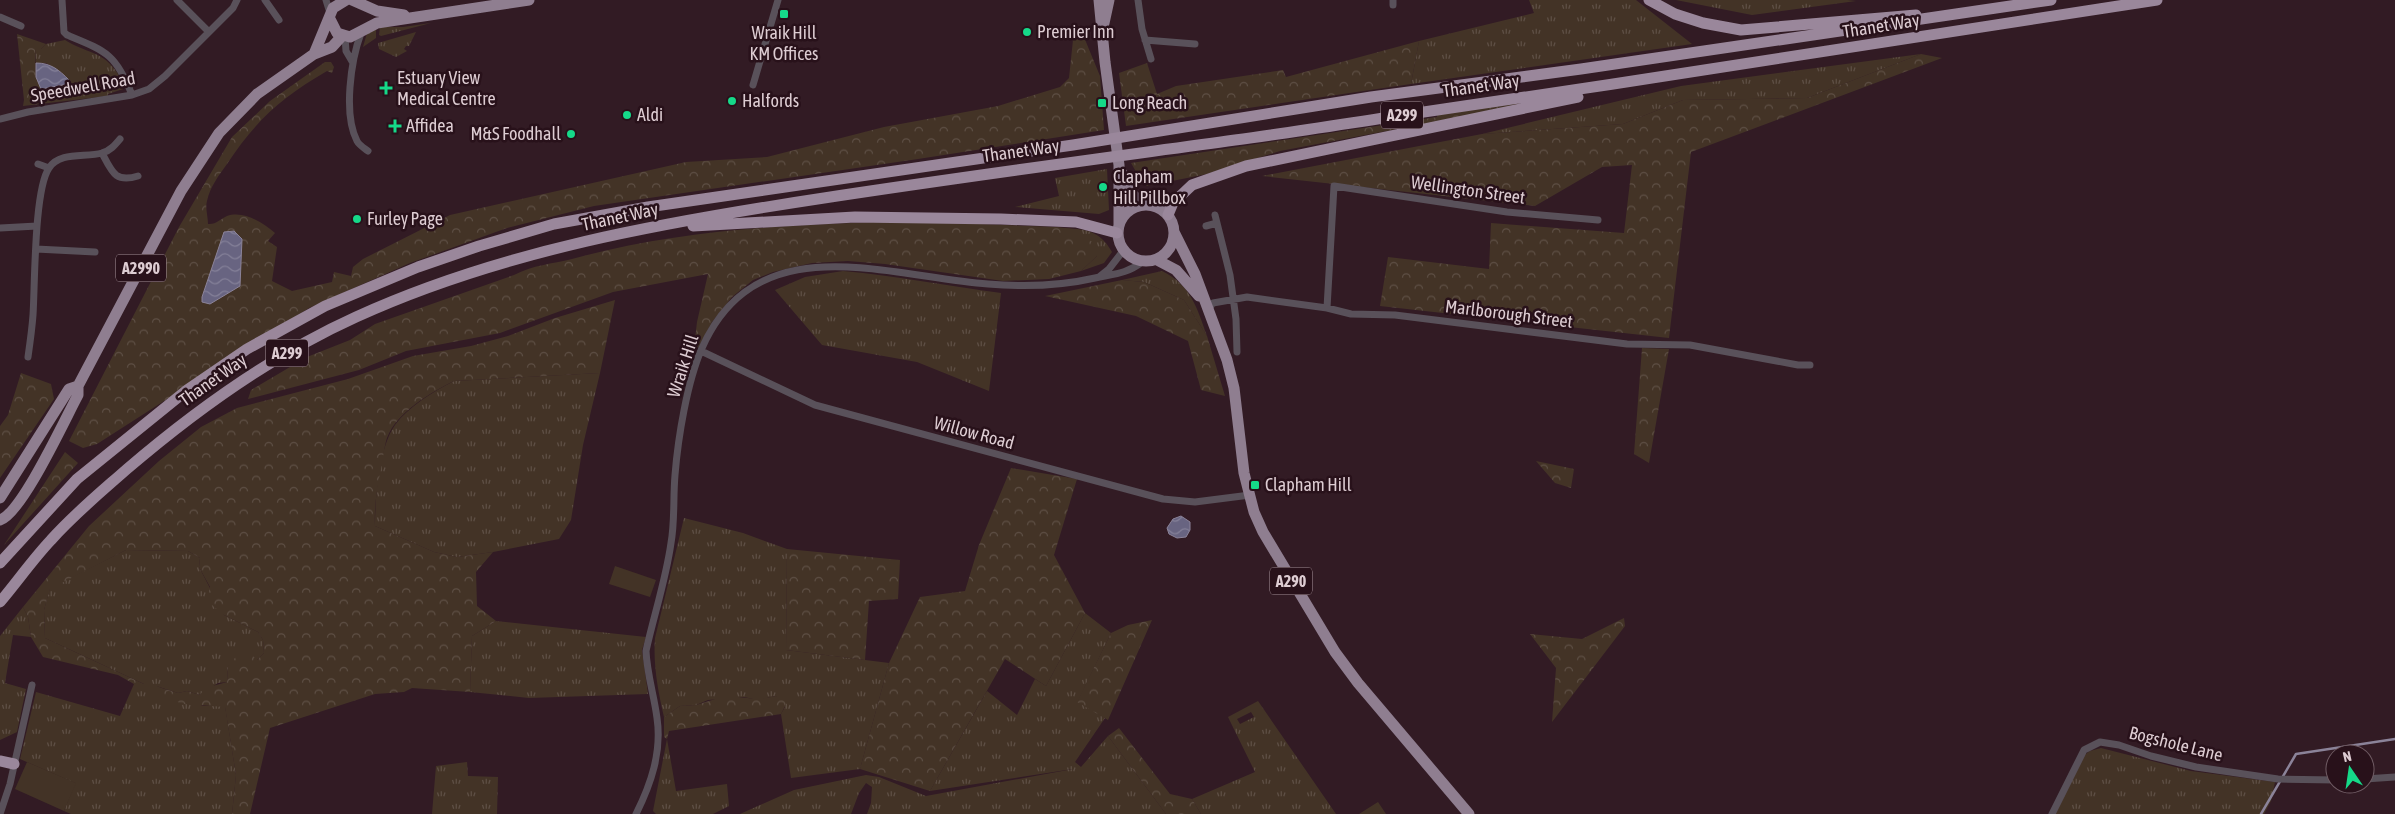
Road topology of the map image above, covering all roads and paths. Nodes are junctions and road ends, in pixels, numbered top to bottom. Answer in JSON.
{"nodes":[{"id":1,"x":62,"y":0,"type":"edge"},
{"id":2,"x":177,"y":0,"type":"edge"},
{"id":3,"x":237,"y":0,"type":"edge"},
{"id":4,"x":265,"y":0,"type":"edge"},
{"id":5,"x":326,"y":0,"type":"edge"},
{"id":6,"x":346,"y":0,"type":"edge"},
{"id":7,"x":529,"y":0,"type":"edge"},
{"id":8,"x":778,"y":0,"type":"edge"},
{"id":9,"x":1099,"y":0,"type":"edge"},
{"id":10,"x":1109,"y":0,"type":"edge"},
{"id":11,"x":1138,"y":0,"type":"edge"},
{"id":12,"x":1649,"y":0,"type":"edge"},
{"id":13,"x":2051,"y":0,"type":"edge"},
{"id":14,"x":2157,"y":0,"type":"edge"},
{"id":15,"x":356,"y":2,"type":"edge"},
{"id":16,"x":1956,"y":14,"type":"junction"},
{"id":17,"x":434,"y":15,"type":"junction"},
{"id":18,"x":330,"y":16,"type":"junction"},
{"id":19,"x":1,"y":20,"type":"edge"},
{"id":20,"x":279,"y":20,"type":"dead end"},
{"id":21,"x":21,"y":26,"type":"dead end"},
{"id":22,"x":208,"y":31,"type":"junction"},
{"id":23,"x":362,"y":31,"type":"junction"},
{"id":24,"x":1102,"y":35,"type":"junction"},
{"id":25,"x":343,"y":36,"type":"junction"},
{"id":26,"x":1145,"y":40,"type":"junction"},
{"id":27,"x":1195,"y":44,"type":"dead end"},
{"id":28,"x":314,"y":54,"type":"junction"},
{"id":29,"x":1151,"y":59,"type":"dead end"},
{"id":30,"x":353,"y":63,"type":"junction"},
{"id":31,"x":1661,"y":78,"type":"junction"},
{"id":32,"x":753,"y":84,"type":"dead end"},
{"id":33,"x":132,"y":95,"type":"junction"},
{"id":34,"x":0,"y":119,"type":"edge"},
{"id":35,"x":120,"y":139,"type":"dead end"},
{"id":36,"x":368,"y":152,"type":"dead end"},
{"id":37,"x":102,"y":153,"type":"junction"},
{"id":38,"x":38,"y":164,"type":"dead end"},
{"id":39,"x":1119,"y":164,"type":"junction"},
{"id":40,"x":49,"y":168,"type":"junction"},
{"id":41,"x":138,"y":176,"type":"dead end"},
{"id":42,"x":1144,"y":205,"type":"junction"},
{"id":43,"x":1168,"y":215,"type":"junction"},
{"id":44,"x":1598,"y":220,"type":"dead end"},
{"id":45,"x":38,"y":226,"type":"junction"},
{"id":46,"x":1206,"y":226,"type":"dead end"},
{"id":47,"x":0,"y":228,"type":"edge"},
{"id":48,"x":647,"y":228,"type":"junction"},
{"id":49,"x":1118,"y":229,"type":"junction"},
{"id":50,"x":1174,"y":232,"type":"junction"},
{"id":51,"x":36,"y":249,"type":"junction"},
{"id":52,"x":1123,"y":251,"type":"junction"},
{"id":53,"x":95,"y":252,"type":"dead end"},
{"id":54,"x":1157,"y":260,"type":"junction"},
{"id":55,"x":1142,"y":262,"type":"junction"},
{"id":56,"x":1098,"y":277,"type":"junction"},
{"id":57,"x":1233,"y":299,"type":"junction"},
{"id":58,"x":1206,"y":307,"type":"junction"},
{"id":59,"x":1327,"y":308,"type":"junction"},
{"id":60,"x":701,"y":351,"type":"junction"},
{"id":61,"x":1237,"y":352,"type":"dead end"},
{"id":62,"x":28,"y":357,"type":"dead end"},
{"id":63,"x":1810,"y":365,"type":"dead end"},
{"id":64,"x":78,"y":386,"type":"junction"},
{"id":65,"x":1250,"y":495,"type":"junction"},
{"id":66,"x":0,"y":498,"type":"edge"},
{"id":67,"x":0,"y":520,"type":"edge"},
{"id":68,"x":0,"y":563,"type":"edge"},
{"id":69,"x":0,"y":602,"type":"edge"},
{"id":70,"x":32,"y":685,"type":"dead end"},
{"id":71,"x":0,"y":761,"type":"edge"},
{"id":72,"x":14,"y":764,"type":"junction"},
{"id":73,"x":2395,"y":777,"type":"edge"},
{"id":74,"x":2375,"y":778,"type":"edge"},
{"id":75,"x":2325,"y":780,"type":"edge"},
{"id":76,"x":0,"y":814,"type":"edge"},
{"id":77,"x":636,"y":814,"type":"edge"},
{"id":78,"x":1469,"y":814,"type":"edge"},
{"id":79,"x":2052,"y":814,"type":"edge"}],
"edges":[{"from":1,"to":33,"type":"street"},
{"from":2,"to":22,"type":"street"},
{"from":3,"to":22,"type":"street","name":"Speedwell Road"},
{"from":4,"to":20,"type":"street"},
{"from":5,"to":18,"type":"street"},
{"from":6,"to":18,"type":"main road"},
{"from":7,"to":17,"type":"main road"},
{"from":8,"to":32,"type":"street"},
{"from":9,"to":24,"type":"main road"},
{"from":10,"to":24,"type":"main road"},
{"from":11,"to":26,"type":"street"},
{"from":12,"to":16,"type":"highway"},
{"from":13,"to":16,"type":"highway","name":"Thanet Way","number":"A299"},
{"from":14,"to":31,"type":"highway","name":"Thanet Way","number":"A299"},
{"from":15,"to":17,"type":"main road"},
{"from":15,"to":23,"type":"main road"},
{"from":16,"to":68,"type":"highway","name":"Thanet Way","number":"A299"},
{"from":17,"to":23,"type":"main road"},
{"from":18,"to":25,"type":"main road"},
{"from":18,"to":28,"type":"main road","number":"A2990"},
{"from":19,"to":21,"type":"street"},
{"from":22,"to":33,"type":"street","name":"Speedwell Road"},
{"from":23,"to":25,"type":"main road"},
{"from":23,"to":30,"type":"street"},
{"from":24,"to":39,"type":"main road"},
{"from":25,"to":28,"type":"main road","number":"A2990"},
{"from":25,"to":30,"type":"street"},
{"from":26,"to":27,"type":"street"},
{"from":26,"to":29,"type":"street"},
{"from":28,"to":64,"type":"main road","number":"A2990"},
{"from":30,"to":36,"type":"street"},
{"from":31,"to":43,"type":"highway"},
{"from":31,"to":48,"type":"highway","name":"Thanet Way","number":"A299"},
{"from":33,"to":34,"type":"street","name":"Speedwell Road"},
{"from":35,"to":37,"type":"street"},
{"from":37,"to":40,"type":"street"},
{"from":37,"to":41,"type":"street"},
{"from":38,"to":40,"type":"street"},
{"from":39,"to":42,"type":"main road"},
{"from":39,"to":49,"type":"main road"},
{"from":40,"to":45,"type":"street"},
{"from":42,"to":43,"type":"main road"},
{"from":42,"to":49,"type":"main road"},
{"from":43,"to":50,"type":"main road","number":"A290"},
{"from":44,"to":59,"type":"street","name":"Wellington Street"},
{"from":45,"to":47,"type":"street"},
{"from":45,"to":51,"type":"street"},
{"from":46,"to":57,"type":"street"},
{"from":48,"to":49,"type":"highway"},
{"from":48,"to":69,"type":"highway","name":"Thanet Way","number":"A299"},
{"from":49,"to":52,"type":"main road"},
{"from":50,"to":54,"type":"main road"},
{"from":50,"to":58,"type":"main road","number":"A290"},
{"from":51,"to":53,"type":"street"},
{"from":51,"to":62,"type":"street"},
{"from":52,"to":55,"type":"main road"},
{"from":52,"to":56,"type":"street"},
{"from":54,"to":55,"type":"main road"},
{"from":54,"to":58,"type":"main road","number":"A290"},
{"from":55,"to":56,"type":"street","name":"Wraik Hill"},
{"from":56,"to":60,"type":"street","name":"Wraik Hill"},
{"from":57,"to":58,"type":"street","name":"Marlborough Street"},
{"from":57,"to":59,"type":"street","name":"Marlborough Street"},
{"from":57,"to":61,"type":"street"},
{"from":58,"to":65,"type":"main road","number":"A290"},
{"from":59,"to":63,"type":"street","name":"Marlborough Street"},
{"from":60,"to":65,"type":"street","name":"Willow Road"},
{"from":60,"to":77,"type":"street","name":"Wraik Hill"},
{"from":64,"to":66,"type":"main road","number":"A2990"},
{"from":64,"to":67,"type":"main road","number":"A2990"},
{"from":65,"to":78,"type":"main road","number":"A290"},
{"from":70,"to":72,"type":"street"},
{"from":71,"to":72,"type":"highway"},
{"from":72,"to":76,"type":"street"},
{"from":73,"to":74,"type":"street"},
{"from":75,"to":79,"type":"street","name":"Bogshole Lane"}]}
